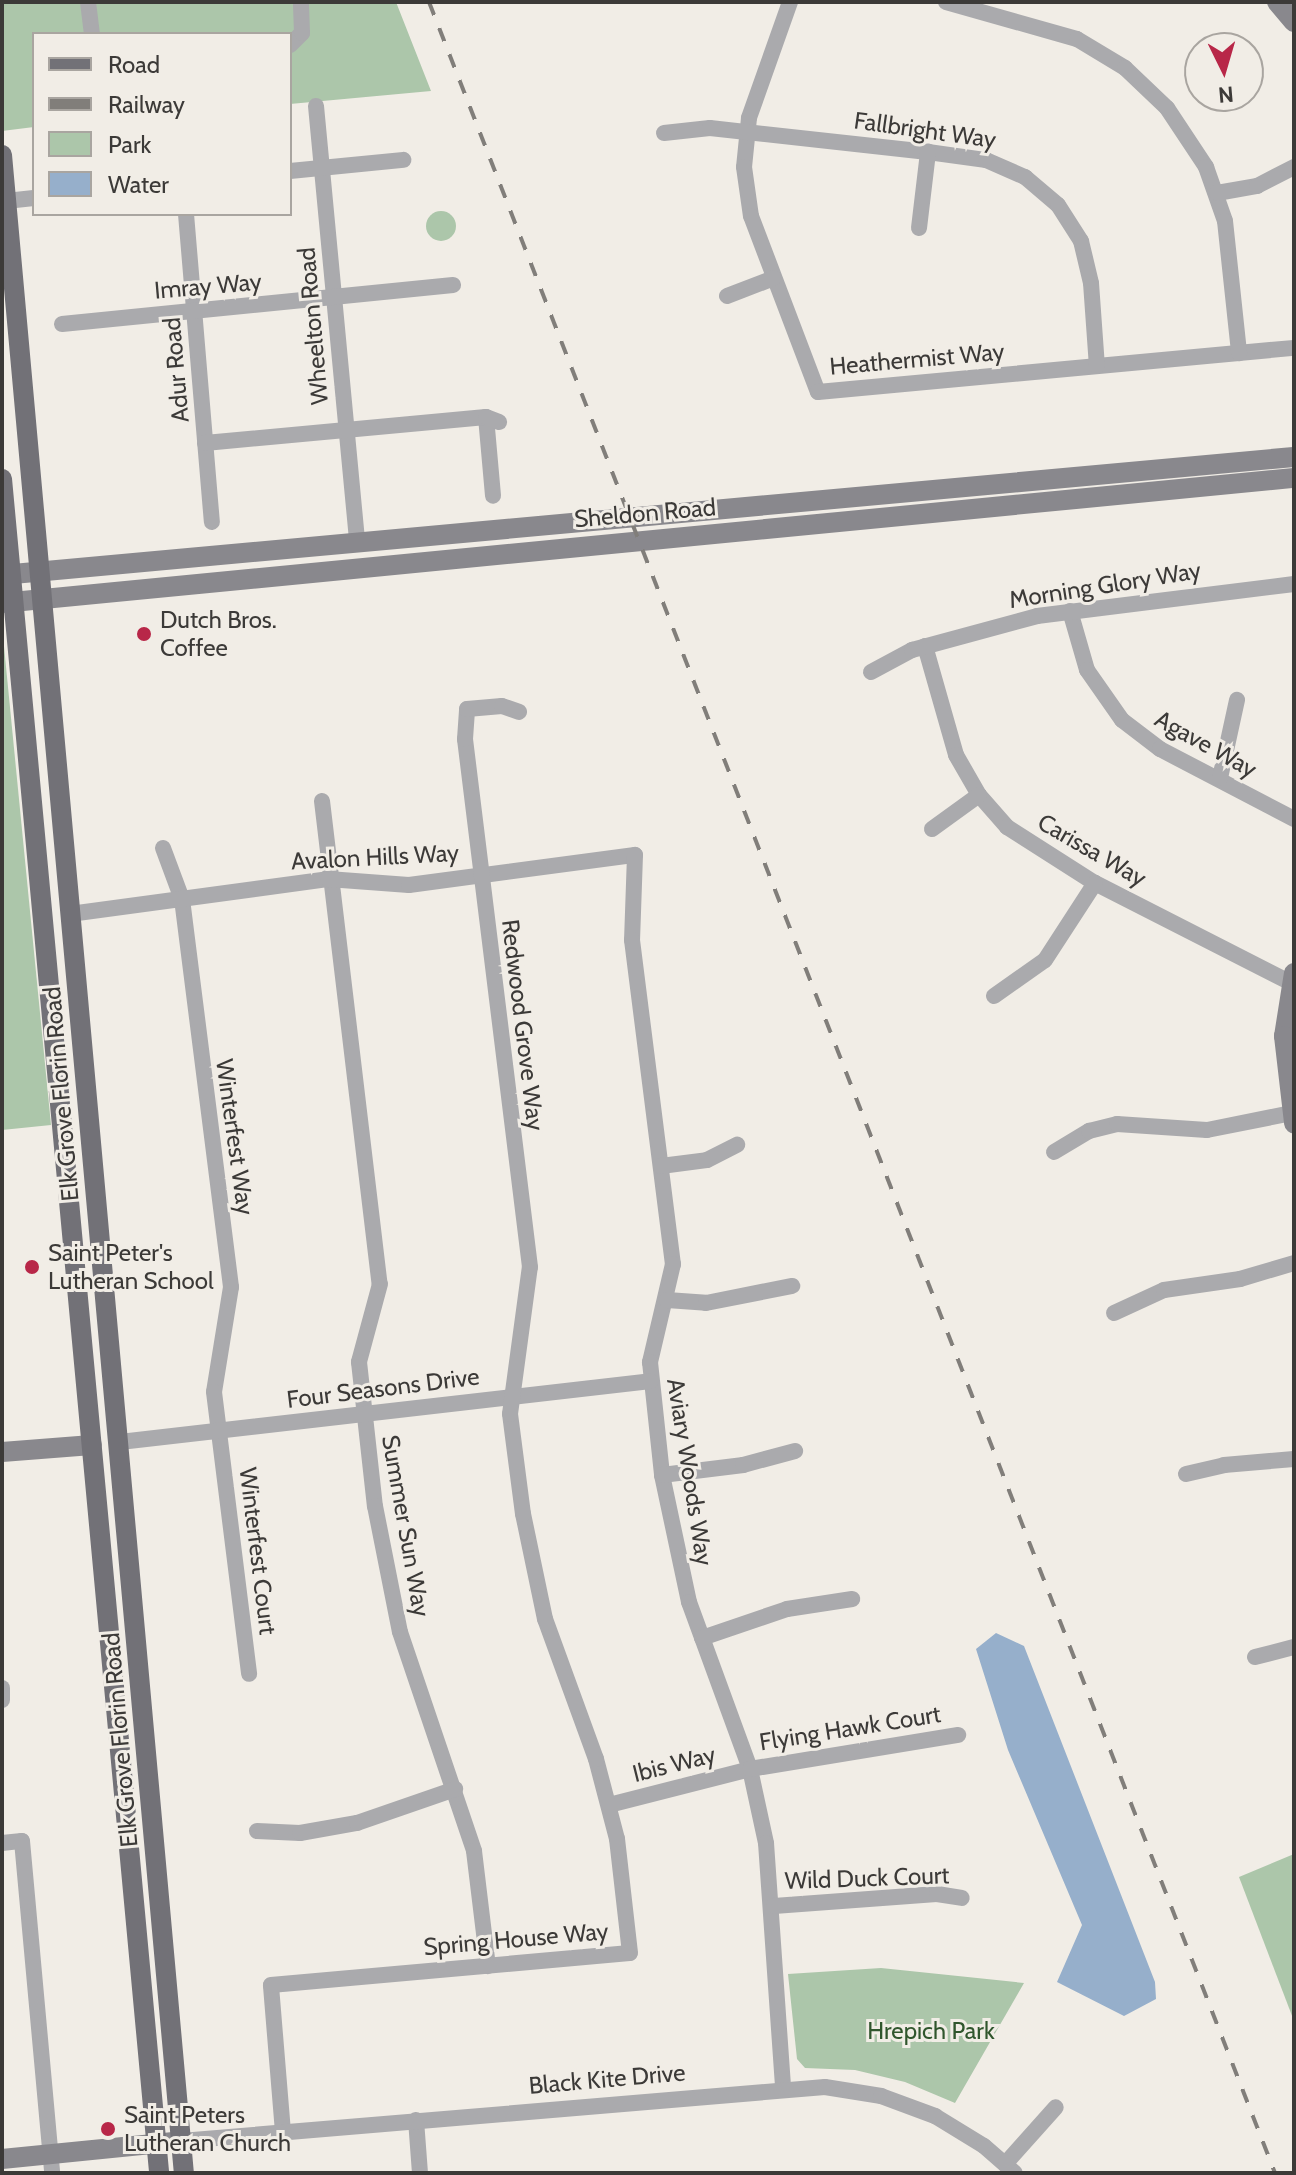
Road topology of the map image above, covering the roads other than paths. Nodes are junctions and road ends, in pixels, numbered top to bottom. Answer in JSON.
{"nodes":[{"id":1,"x":88,"y":2,"type":"edge"},
{"id":2,"x":301,"y":2,"type":"edge"},
{"id":3,"x":790,"y":2,"type":"edge"},
{"id":4,"x":946,"y":2,"type":"edge"},
{"id":5,"x":1277,"y":2,"type":"edge"},
{"id":6,"x":1294,"y":22,"type":"edge"},
{"id":7,"x":92,"y":32,"type":"edge"},
{"id":8,"x":292,"y":43,"type":"edge"},
{"id":9,"x":316,"y":106,"type":"dead end"},
{"id":10,"x":746,"y":132,"type":"junction"},
{"id":11,"x":664,"y":133,"type":"dead end"},
{"id":12,"x":928,"y":152,"type":"junction"},
{"id":13,"x":2,"y":155,"type":"edge"},
{"id":14,"x":403,"y":160,"type":"dead end"},
{"id":15,"x":1294,"y":167,"type":"edge"},
{"id":16,"x":322,"y":168,"type":"junction"},
{"id":17,"x":292,"y":171,"type":"edge"},
{"id":18,"x":1217,"y":193,"type":"junction"},
{"id":19,"x":32,"y":198,"type":"edge"},
{"id":20,"x":4,"y":201,"type":"edge"},
{"id":21,"x":186,"y":216,"type":"edge"},
{"id":22,"x":919,"y":228,"type":"dead end"},
{"id":23,"x":774,"y":278,"type":"junction"},
{"id":24,"x":453,"y":285,"type":"dead end"},
{"id":25,"x":727,"y":296,"type":"dead end"},
{"id":26,"x":334,"y":299,"type":"junction"},
{"id":27,"x":195,"y":311,"type":"junction"},
{"id":28,"x":62,"y":324,"type":"dead end"},
{"id":29,"x":1294,"y":348,"type":"edge"},
{"id":30,"x":1239,"y":353,"type":"junction"},
{"id":31,"x":1097,"y":366,"type":"junction"},
{"id":32,"x":347,"y":429,"type":"junction"},
{"id":33,"x":205,"y":443,"type":"junction"},
{"id":34,"x":1294,"y":457,"type":"edge"},
{"id":35,"x":1294,"y":478,"type":"edge"},
{"id":36,"x":2,"y":479,"type":"edge"},
{"id":37,"x":493,"y":496,"type":"dead end"},
{"id":38,"x":212,"y":522,"type":"dead end"},
{"id":39,"x":406,"y":537,"type":"junction"},
{"id":40,"x":357,"y":541,"type":"junction"},
{"id":41,"x":43,"y":570,"type":"junction"},
{"id":42,"x":293,"y":573,"type":"junction"},
{"id":43,"x":7,"y":574,"type":"edge"},
{"id":44,"x":1294,"y":584,"type":"edge"},
{"id":45,"x":45,"y":599,"type":"junction"},
{"id":46,"x":7,"y":603,"type":"edge"},
{"id":47,"x":1070,"y":611,"type":"junction"},
{"id":48,"x":925,"y":646,"type":"junction"},
{"id":49,"x":871,"y":672,"type":"dead end"},
{"id":50,"x":1237,"y":700,"type":"dead end"},
{"id":51,"x":519,"y":712,"type":"dead end"},
{"id":52,"x":1220,"y":778,"type":"junction"},
{"id":53,"x":979,"y":795,"type":"junction"},
{"id":54,"x":322,"y":801,"type":"dead end"},
{"id":55,"x":1294,"y":819,"type":"edge"},
{"id":56,"x":932,"y":829,"type":"dead end"},
{"id":57,"x":163,"y":848,"type":"dead end"},
{"id":58,"x":635,"y":855,"type":"joint"},
{"id":59,"x":480,"y":875,"type":"junction"},
{"id":60,"x":328,"y":879,"type":"junction"},
{"id":61,"x":1095,"y":883,"type":"junction"},
{"id":62,"x":182,"y":899,"type":"junction"},
{"id":63,"x":70,"y":914,"type":"junction"},
{"id":64,"x":1292,"y":978,"type":"edge"},
{"id":65,"x":994,"y":996,"type":"dead end"},
{"id":66,"x":1293,"y":1118,"type":"edge"},
{"id":67,"x":737,"y":1145,"type":"dead end"},
{"id":68,"x":1054,"y":1152,"type":"dead end"},
{"id":69,"x":661,"y":1166,"type":"junction"},
{"id":70,"x":1294,"y":1263,"type":"edge"},
{"id":71,"x":792,"y":1286,"type":"dead end"},
{"id":72,"x":667,"y":1300,"type":"junction"},
{"id":73,"x":1114,"y":1313,"type":"dead end"},
{"id":74,"x":651,"y":1381,"type":"junction"},
{"id":75,"x":85,"y":1398,"type":"junction"},
{"id":76,"x":513,"y":1398,"type":"junction"},
{"id":77,"x":363,"y":1416,"type":"junction"},
{"id":78,"x":219,"y":1434,"type":"junction"},
{"id":79,"x":120,"y":1442,"type":"junction"},
{"id":80,"x":92,"y":1445,"type":"junction"},
{"id":81,"x":795,"y":1451,"type":"dead end"},
{"id":82,"x":2,"y":1452,"type":"edge"},
{"id":83,"x":1294,"y":1459,"type":"edge"},
{"id":84,"x":1186,"y":1474,"type":"dead end"},
{"id":85,"x":662,"y":1475,"type":"junction"},
{"id":86,"x":852,"y":1599,"type":"dead end"},
{"id":87,"x":134,"y":1608,"type":"junction"},
{"id":88,"x":702,"y":1638,"type":"junction"},
{"id":89,"x":1294,"y":1647,"type":"edge"},
{"id":90,"x":1255,"y":1657,"type":"dead end"},
{"id":91,"x":249,"y":1674,"type":"dead end"},
{"id":92,"x":2,"y":1688,"type":"edge"},
{"id":93,"x":2,"y":1700,"type":"edge"},
{"id":94,"x":958,"y":1735,"type":"dead end"},
{"id":95,"x":750,"y":1769,"type":"junction"},
{"id":96,"x":455,"y":1789,"type":"junction"},
{"id":97,"x":609,"y":1805,"type":"junction"},
{"id":98,"x":257,"y":1831,"type":"dead end"},
{"id":99,"x":2,"y":1843,"type":"edge"},
{"id":100,"x":962,"y":1898,"type":"dead end"},
{"id":101,"x":774,"y":1906,"type":"junction"},
{"id":102,"x":488,"y":1966,"type":"junction"},
{"id":103,"x":783,"y":2087,"type":"junction"},
{"id":104,"x":1056,"y":2107,"type":"dead end"},
{"id":105,"x":416,"y":2120,"type":"junction"},
{"id":106,"x":283,"y":2132,"type":"junction"},
{"id":107,"x":181,"y":2141,"type":"junction"},
{"id":108,"x":156,"y":2143,"type":"junction"},
{"id":109,"x":2,"y":2159,"type":"edge"},
{"id":110,"x":51,"y":2164,"type":"edge"},
{"id":111,"x":1010,"y":2168,"type":"edge"},
{"id":112,"x":159,"y":2173,"type":"edge"},
{"id":113,"x":184,"y":2173,"type":"edge"},
{"id":114,"x":420,"y":2173,"type":"edge"}],
"edges":[{"from":1,"to":7,"type":"street"},
{"from":2,"to":8,"type":"street"},
{"from":3,"to":10,"type":"street","name":"Heathermist Way"},
{"from":4,"to":18,"type":"street"},
{"from":5,"to":6,"type":"main road"},
{"from":9,"to":16,"type":"street","name":"Wheelton Road"},
{"from":10,"to":11,"type":"street","name":"Fallbright Way"},
{"from":10,"to":12,"type":"street","name":"Fallbright Way"},
{"from":10,"to":23,"type":"street","name":"Heathermist Way"},
{"from":12,"to":22,"type":"street"},
{"from":12,"to":31,"type":"street","name":"Fallbright Way"},
{"from":13,"to":20,"type":"main road","name":"Elk Grove Florin Road"},
{"from":14,"to":16,"type":"street"},
{"from":15,"to":18,"type":"street"},
{"from":16,"to":17,"type":"street"},
{"from":16,"to":26,"type":"street","name":"Wheelton Road"},
{"from":18,"to":30,"type":"street"},
{"from":19,"to":20,"type":"street"},
{"from":20,"to":41,"type":"main road","name":"Elk Grove Florin Road"},
{"from":21,"to":27,"type":"street","name":"Adur Road"},
{"from":23,"to":25,"type":"street"},
{"from":23,"to":31,"type":"street","name":"Heathermist Way"},
{"from":24,"to":26,"type":"street","name":"Imray Way"},
{"from":26,"to":27,"type":"street","name":"Imray Way"},
{"from":26,"to":32,"type":"street","name":"Wheelton Road"},
{"from":27,"to":28,"type":"street","name":"Imray Way"},
{"from":27,"to":33,"type":"street","name":"Adur Road"},
{"from":29,"to":30,"type":"street","name":"Heathermist Way"},
{"from":30,"to":31,"type":"street","name":"Heathermist Way"},
{"from":32,"to":33,"type":"street"},
{"from":32,"to":37,"type":"street"},
{"from":32,"to":40,"type":"street","name":"Wheelton Road"},
{"from":33,"to":38,"type":"street","name":"Adur Road"},
{"from":34,"to":39,"type":"main road","name":"Sheldon Road"},
{"from":35,"to":42,"type":"main road","name":"Sheldon Road"},
{"from":36,"to":43,"type":"main road","name":"Elk Grove Florin Road"},
{"from":39,"to":40,"type":"main road","name":"Sheldon Road"},
{"from":39,"to":42,"type":"main road"},
{"from":40,"to":41,"type":"main road","name":"Sheldon Road"},
{"from":41,"to":43,"type":"main road","name":"Sheldon Road"},
{"from":41,"to":45,"type":"main road","name":"Elk Grove Florin Road"},
{"from":42,"to":45,"type":"main road","name":"Sheldon Road"},
{"from":43,"to":46,"type":"main road","name":"Elk Grove Florin Road"},
{"from":44,"to":47,"type":"street","name":"Morning Glory Way"},
{"from":45,"to":46,"type":"main road","name":"Sheldon Road"},
{"from":45,"to":63,"type":"main road","name":"Elk Grove Florin Road"},
{"from":46,"to":75,"type":"main road","name":"Elk Grove Florin Road"},
{"from":47,"to":48,"type":"street","name":"Morning Glory Way"},
{"from":47,"to":52,"type":"street","name":"Agave Way"},
{"from":48,"to":49,"type":"street","name":"Morning Glory Way"},
{"from":48,"to":53,"type":"street","name":"Carissa Way"},
{"from":50,"to":52,"type":"street"},
{"from":51,"to":59,"type":"street","name":"Redwood Grove Way"},
{"from":52,"to":55,"type":"street","name":"Agave Way"},
{"from":53,"to":56,"type":"street"},
{"from":53,"to":61,"type":"street","name":"Carissa Way"},
{"from":54,"to":60,"type":"street","name":"Summer Sun Way"},
{"from":57,"to":62,"type":"street","name":"Winterfest Way"},
{"from":58,"to":59,"type":"street","name":"Avalon Hills Way"},
{"from":58,"to":69,"type":"street","name":"Aviary Woods Way"},
{"from":59,"to":60,"type":"street","name":"Avalon Hills Way"},
{"from":59,"to":76,"type":"street","name":"Redwood Grove Way"},
{"from":60,"to":62,"type":"street","name":"Avalon Hills Way"},
{"from":60,"to":77,"type":"street","name":"Summer Sun Way"},
{"from":61,"to":64,"type":"street","name":"Carissa Way"},
{"from":61,"to":65,"type":"street"},
{"from":62,"to":63,"type":"street","name":"Avalon Hills Way"},
{"from":62,"to":78,"type":"street","name":"Winterfest Way"},
{"from":63,"to":79,"type":"main road","name":"Elk Grove Florin Road"},
{"from":64,"to":66,"type":"main road"},
{"from":66,"to":68,"type":"street"},
{"from":67,"to":69,"type":"street"},
{"from":69,"to":72,"type":"street","name":"Aviary Woods Way"},
{"from":70,"to":73,"type":"street"},
{"from":71,"to":72,"type":"street"},
{"from":72,"to":74,"type":"street","name":"Aviary Woods Way"},
{"from":74,"to":76,"type":"street","name":"Four Seasons Drive"},
{"from":74,"to":85,"type":"street","name":"Aviary Woods Way"},
{"from":75,"to":79,"type":"main road"},
{"from":75,"to":80,"type":"main road","name":"Elk Grove Florin Road"},
{"from":76,"to":77,"type":"street","name":"Four Seasons Drive"},
{"from":76,"to":97,"type":"street","name":"Spring House Way"},
{"from":77,"to":78,"type":"street","name":"Four Seasons Drive"},
{"from":77,"to":96,"type":"street","name":"Summer Sun Way"},
{"from":78,"to":79,"type":"street","name":"Four Seasons Drive"},
{"from":78,"to":91,"type":"street","name":"Winterfest Court"},
{"from":79,"to":87,"type":"main road","name":"Elk Grove Florin Road"},
{"from":80,"to":82,"type":"main road"},
{"from":80,"to":87,"type":"main road"},
{"from":80,"to":108,"type":"main road","name":"Elk Grove Florin Road"},
{"from":81,"to":85,"type":"street"},
{"from":83,"to":84,"type":"street"},
{"from":85,"to":88,"type":"street","name":"Aviary Woods Way"},
{"from":86,"to":88,"type":"street"},
{"from":87,"to":107,"type":"main road","name":"Elk Grove Florin Road"},
{"from":88,"to":95,"type":"street","name":"Aviary Woods Way"},
{"from":89,"to":90,"type":"street"},
{"from":92,"to":93,"type":"street"},
{"from":94,"to":95,"type":"street","name":"Flying Hawk Court"},
{"from":95,"to":97,"type":"street","name":"Ibis Way"},
{"from":95,"to":101,"type":"street","name":"Aviary Woods Way"},
{"from":96,"to":98,"type":"street"},
{"from":96,"to":102,"type":"street","name":"Summer Sun Way"},
{"from":97,"to":102,"type":"street","name":"Spring House Way"},
{"from":99,"to":110,"type":"street"},
{"from":100,"to":101,"type":"street","name":"Wild Duck Court"},
{"from":101,"to":103,"type":"street","name":"Aviary Woods Way"},
{"from":102,"to":106,"type":"street","name":"Spring House Way"},
{"from":103,"to":105,"type":"street","name":"Black Kite Drive"},
{"from":103,"to":111,"type":"street","name":"Black Kite Drive"},
{"from":104,"to":111,"type":"street"},
{"from":105,"to":106,"type":"street","name":"Black Kite Drive"},
{"from":105,"to":114,"type":"street"},
{"from":106,"to":107,"type":"street","name":"Black Kite Drive"},
{"from":107,"to":108,"type":"main road"},
{"from":107,"to":113,"type":"main road","name":"Elk Grove Florin Road"},
{"from":108,"to":110,"type":"main road"},
{"from":108,"to":112,"type":"main road","name":"Elk Grove Florin Road"},
{"from":109,"to":110,"type":"main road"}]}
